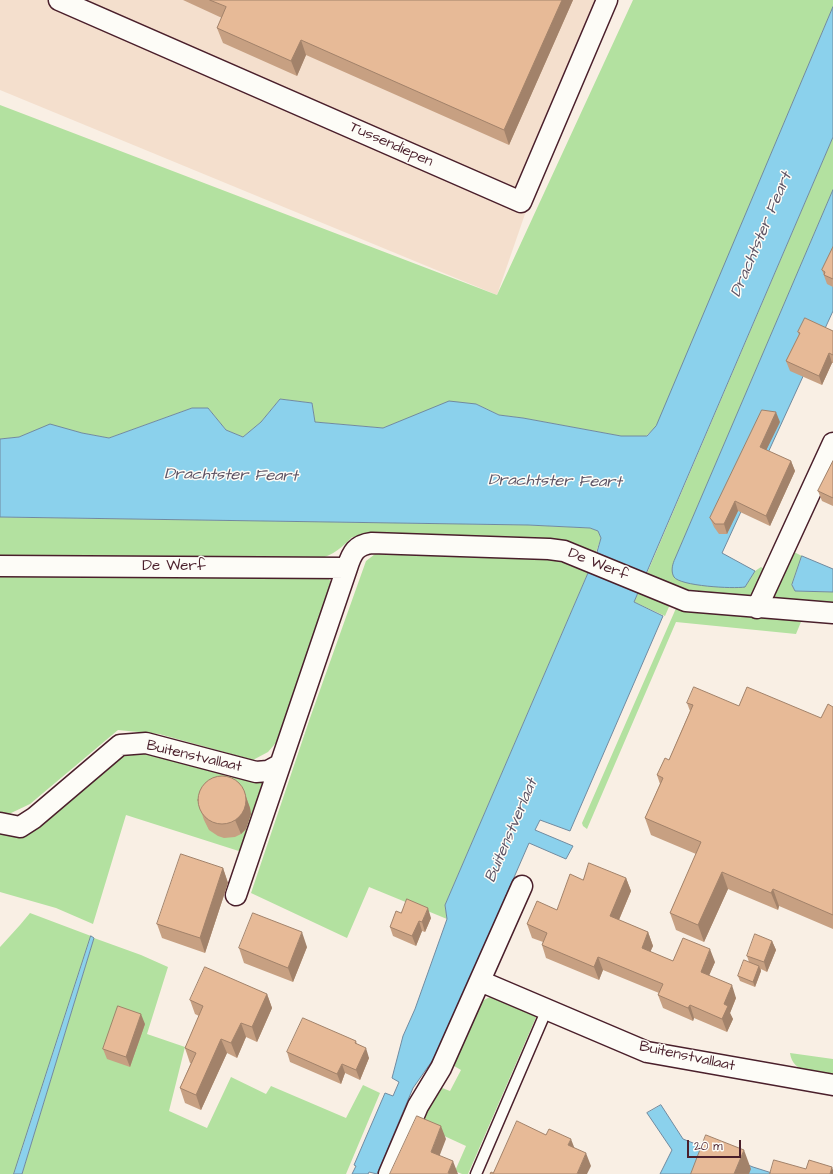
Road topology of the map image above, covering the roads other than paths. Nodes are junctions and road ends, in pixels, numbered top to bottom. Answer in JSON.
{"nodes":[{"id":1,"x":59,"y":0,"type":"edge"},
{"id":2,"x":607,"y":0,"type":"edge"},
{"id":3,"x":833,"y":443,"type":"edge"},
{"id":4,"x":0,"y":566,"type":"edge"},
{"id":5,"x":347,"y":568,"type":"junction"},
{"id":6,"x":757,"y":608,"type":"junction"},
{"id":7,"x":833,"y":613,"type":"edge"},
{"id":8,"x":279,"y":764,"type":"junction"},
{"id":9,"x":0,"y":823,"type":"edge"},
{"id":10,"x":522,"y":886,"type":"dead end"},
{"id":11,"x":236,"y":895,"type":"dead end"},
{"id":12,"x":480,"y":981,"type":"junction"},
{"id":13,"x":547,"y":1009,"type":"junction"},
{"id":14,"x":833,"y":1085,"type":"edge"},
{"id":15,"x":389,"y":1174,"type":"edge"},
{"id":16,"x":476,"y":1174,"type":"edge"}],
"edges":[{"from":1,"to":2,"type":"street","name":"Tussendiepen"},
{"from":3,"to":6,"type":"street"},
{"from":4,"to":5,"type":"street","name":"De Werf"},
{"from":5,"to":6,"type":"street","name":"De Werf"},
{"from":5,"to":8,"type":"street","name":"De Werf"},
{"from":6,"to":7,"type":"street","name":"De Werf"},
{"from":8,"to":9,"type":"street","name":"Buitenstvallaat"},
{"from":8,"to":11,"type":"street"},
{"from":10,"to":12,"type":"street"},
{"from":12,"to":13,"type":"street","name":"Buitenstvallaat"},
{"from":12,"to":15,"type":"street"},
{"from":13,"to":14,"type":"street","name":"Buitenstvallaat"},
{"from":13,"to":16,"type":"lane"}]}
